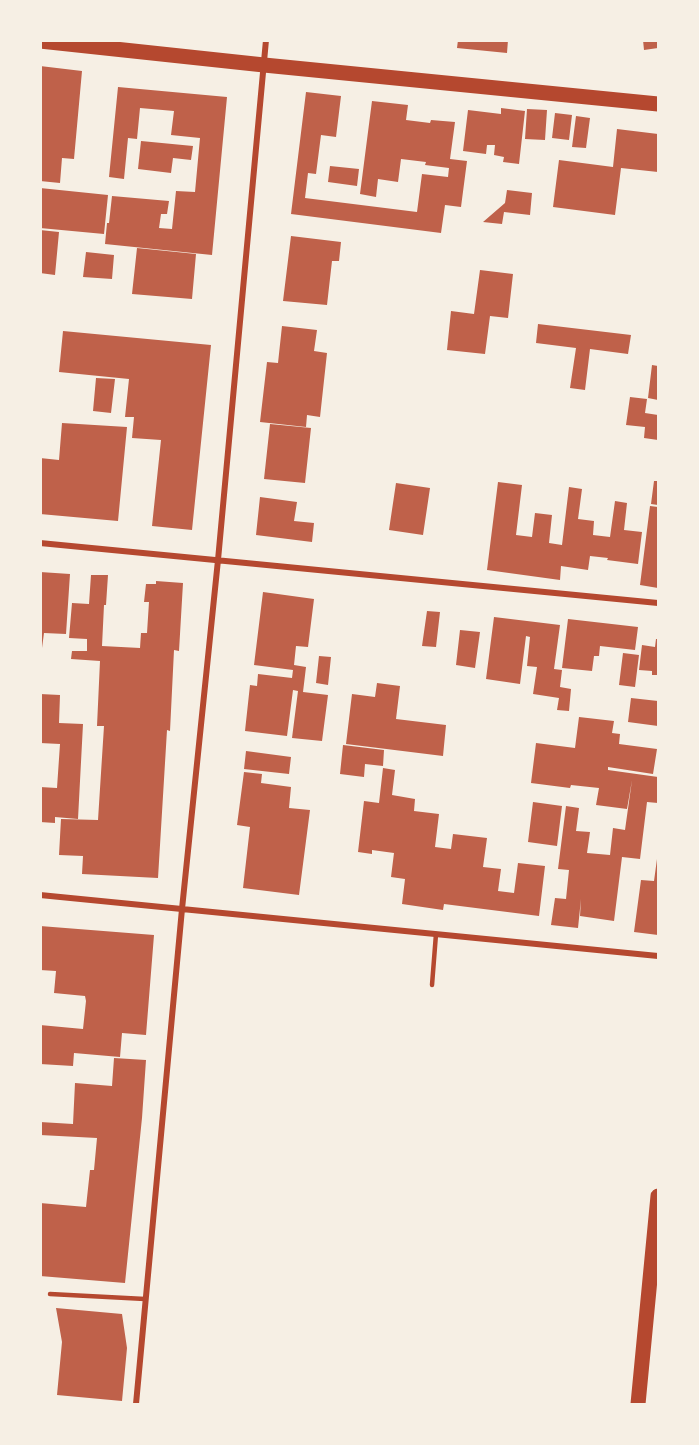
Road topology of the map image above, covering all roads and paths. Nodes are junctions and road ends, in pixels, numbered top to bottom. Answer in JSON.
{"nodes":[{"id":1,"x":266,"y":40,"type":"edge"},
{"id":2,"x":40,"y":41,"type":"edge"},
{"id":3,"x":264,"y":65,"type":"junction"},
{"id":4,"x":658,"y":104,"type":"edge"},
{"id":5,"x":40,"y":543,"type":"edge"},
{"id":6,"x":218,"y":560,"type":"junction"},
{"id":7,"x":658,"y":603,"type":"edge"},
{"id":8,"x":40,"y":895,"type":"edge"},
{"id":9,"x":183,"y":909,"type":"junction"},
{"id":10,"x":436,"y":934,"type":"junction"},
{"id":11,"x":658,"y":956,"type":"edge"},
{"id":12,"x":432,"y":985,"type":"dead end"},
{"id":13,"x":658,"y":1196,"type":"edge"},
{"id":14,"x":50,"y":1294,"type":"dead end"},
{"id":15,"x":145,"y":1299,"type":"junction"},
{"id":16,"x":136,"y":1404,"type":"edge"},
{"id":17,"x":638,"y":1404,"type":"edge"}],
"edges":[{"from":1,"to":3,"type":"street"},
{"from":2,"to":3,"type":"main road"},
{"from":3,"to":4,"type":"main road"},
{"from":3,"to":6,"type":"street"},
{"from":5,"to":6,"type":"street"},
{"from":6,"to":7,"type":"street"},
{"from":6,"to":9,"type":"street"},
{"from":8,"to":9,"type":"street"},
{"from":9,"to":10,"type":"street"},
{"from":9,"to":15,"type":"street"},
{"from":10,"to":11,"type":"street"},
{"from":10,"to":12,"type":"lane"},
{"from":13,"to":17,"type":"main road"},
{"from":14,"to":15,"type":"lane"},
{"from":15,"to":16,"type":"street"}]}
